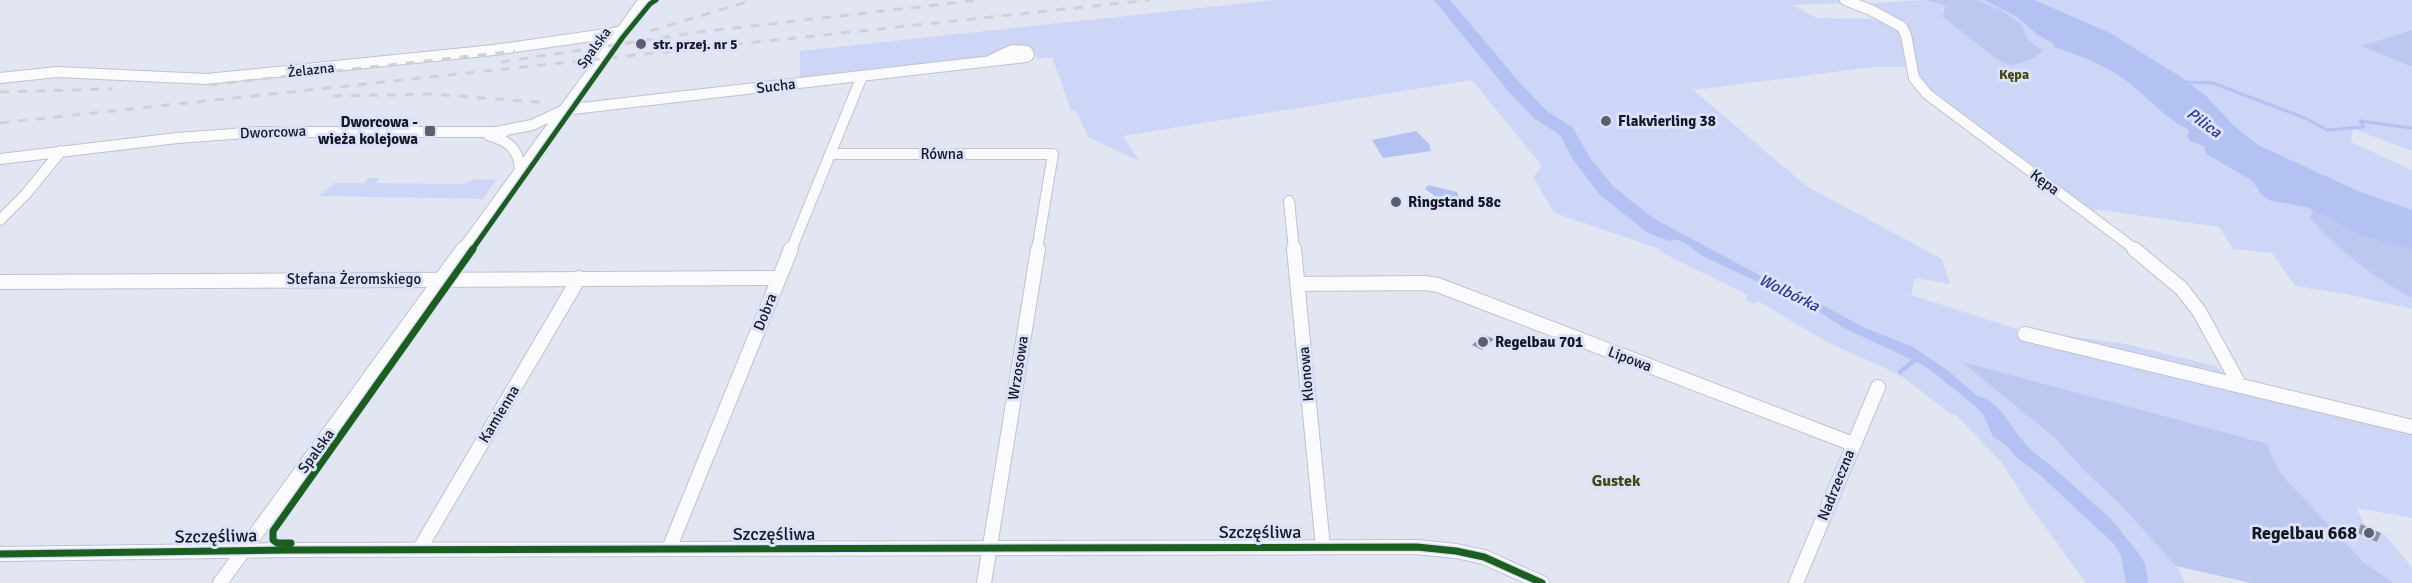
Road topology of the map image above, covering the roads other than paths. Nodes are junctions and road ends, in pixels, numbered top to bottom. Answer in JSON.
{"nodes":[{"id":1,"x":644,"y":0,"type":"edge"},
{"id":2,"x":1845,"y":0,"type":"edge"},
{"id":3,"x":620,"y":32,"type":"junction"},
{"id":4,"x":989,"y":61,"type":"dead end"},
{"id":5,"x":862,"y":76,"type":"junction"},
{"id":6,"x":0,"y":78,"type":"edge"},
{"id":7,"x":564,"y":110,"type":"junction"},
{"id":8,"x":469,"y":131,"type":"junction"},
{"id":9,"x":496,"y":132,"type":"junction"},
{"id":10,"x":547,"y":132,"type":"junction"},
{"id":11,"x":61,"y":151,"type":"junction"},
{"id":12,"x":1053,"y":153,"type":"joint"},
{"id":13,"x":830,"y":154,"type":"junction"},
{"id":14,"x":0,"y":159,"type":"edge"},
{"id":15,"x":520,"y":170,"type":"junction"},
{"id":16,"x":1289,"y":201,"type":"dead end"},
{"id":17,"x":0,"y":220,"type":"edge"},
{"id":18,"x":579,"y":278,"type":"junction"},
{"id":19,"x":779,"y":278,"type":"junction"},
{"id":20,"x":441,"y":279,"type":"junction"},
{"id":21,"x":0,"y":282,"type":"edge"},
{"id":22,"x":1297,"y":284,"type":"junction"},
{"id":23,"x":2025,"y":334,"type":"dead end"},
{"id":24,"x":2240,"y":384,"type":"junction"},
{"id":25,"x":1878,"y":387,"type":"dead end"},
{"id":26,"x":2412,"y":427,"type":"edge"},
{"id":27,"x":1853,"y":444,"type":"junction"},
{"id":28,"x":1323,"y":547,"type":"junction"},
{"id":29,"x":669,"y":549,"type":"junction"},
{"id":30,"x":989,"y":549,"type":"junction"},
{"id":31,"x":419,"y":550,"type":"junction"},
{"id":32,"x":243,"y":551,"type":"junction"},
{"id":33,"x":0,"y":554,"type":"edge"},
{"id":34,"x":220,"y":583,"type":"edge"},
{"id":35,"x":984,"y":583,"type":"edge"},
{"id":36,"x":1542,"y":583,"type":"edge"},
{"id":37,"x":1796,"y":583,"type":"edge"}],
"edges":[{"from":1,"to":3,"type":"street","name":"Spalska"},
{"from":2,"to":24,"type":"street","name":"Kępa"},
{"from":3,"to":6,"type":"street","name":"Żelazna"},
{"from":3,"to":7,"type":"street","name":"Spalska"},
{"from":4,"to":5,"type":"street","name":"Sucha"},
{"from":5,"to":7,"type":"street","name":"Sucha"},
{"from":5,"to":13,"type":"street","name":"Dobra"},
{"from":7,"to":9,"type":"street"},
{"from":7,"to":10,"type":"street","name":"Spalska"},
{"from":8,"to":9,"type":"street","name":"Dworcowa"},
{"from":8,"to":11,"type":"street","name":"Dworcowa"},
{"from":8,"to":15,"type":"street"},
{"from":9,"to":10,"type":"street","name":"Dworcowa"},
{"from":10,"to":15,"type":"street","name":"Spalska"},
{"from":11,"to":14,"type":"street","name":"Dworcowa"},
{"from":11,"to":17,"type":"street"},
{"from":12,"to":13,"type":"street","name":"Równa"},
{"from":12,"to":30,"type":"street","name":"Wrzosowa"},
{"from":13,"to":19,"type":"street","name":"Dobra"},
{"from":15,"to":20,"type":"street","name":"Spalska"},
{"from":16,"to":22,"type":"street","name":"Klonowa"},
{"from":18,"to":19,"type":"street","name":"Stefana Żeromskiego"},
{"from":18,"to":20,"type":"street","name":"Stefana Żeromskiego"},
{"from":18,"to":31,"type":"street","name":"Kamienna"},
{"from":19,"to":29,"type":"street","name":"Dobra"},
{"from":20,"to":21,"type":"street","name":"Stefana Żeromskiego"},
{"from":20,"to":32,"type":"street","name":"Spalska"},
{"from":22,"to":27,"type":"street","name":"Lipowa"},
{"from":22,"to":28,"type":"street","name":"Klonowa"},
{"from":23,"to":24,"type":"street"},
{"from":24,"to":26,"type":"street"},
{"from":25,"to":27,"type":"street","name":"Nadrzeczna"},
{"from":27,"to":37,"type":"street","name":"Nadrzeczna"},
{"from":28,"to":30,"type":"street","name":"Szczęśliwa"},
{"from":28,"to":36,"type":"street","name":"Szczęśliwa"},
{"from":29,"to":30,"type":"street","name":"Szczęśliwa"},
{"from":29,"to":31,"type":"street","name":"Szczęśliwa"},
{"from":30,"to":35,"type":"street","name":"Wrzosowa"},
{"from":31,"to":32,"type":"street","name":"Szczęśliwa"},
{"from":32,"to":33,"type":"street","name":"Szczęśliwa"},
{"from":32,"to":34,"type":"street","name":"Spalska"}]}
